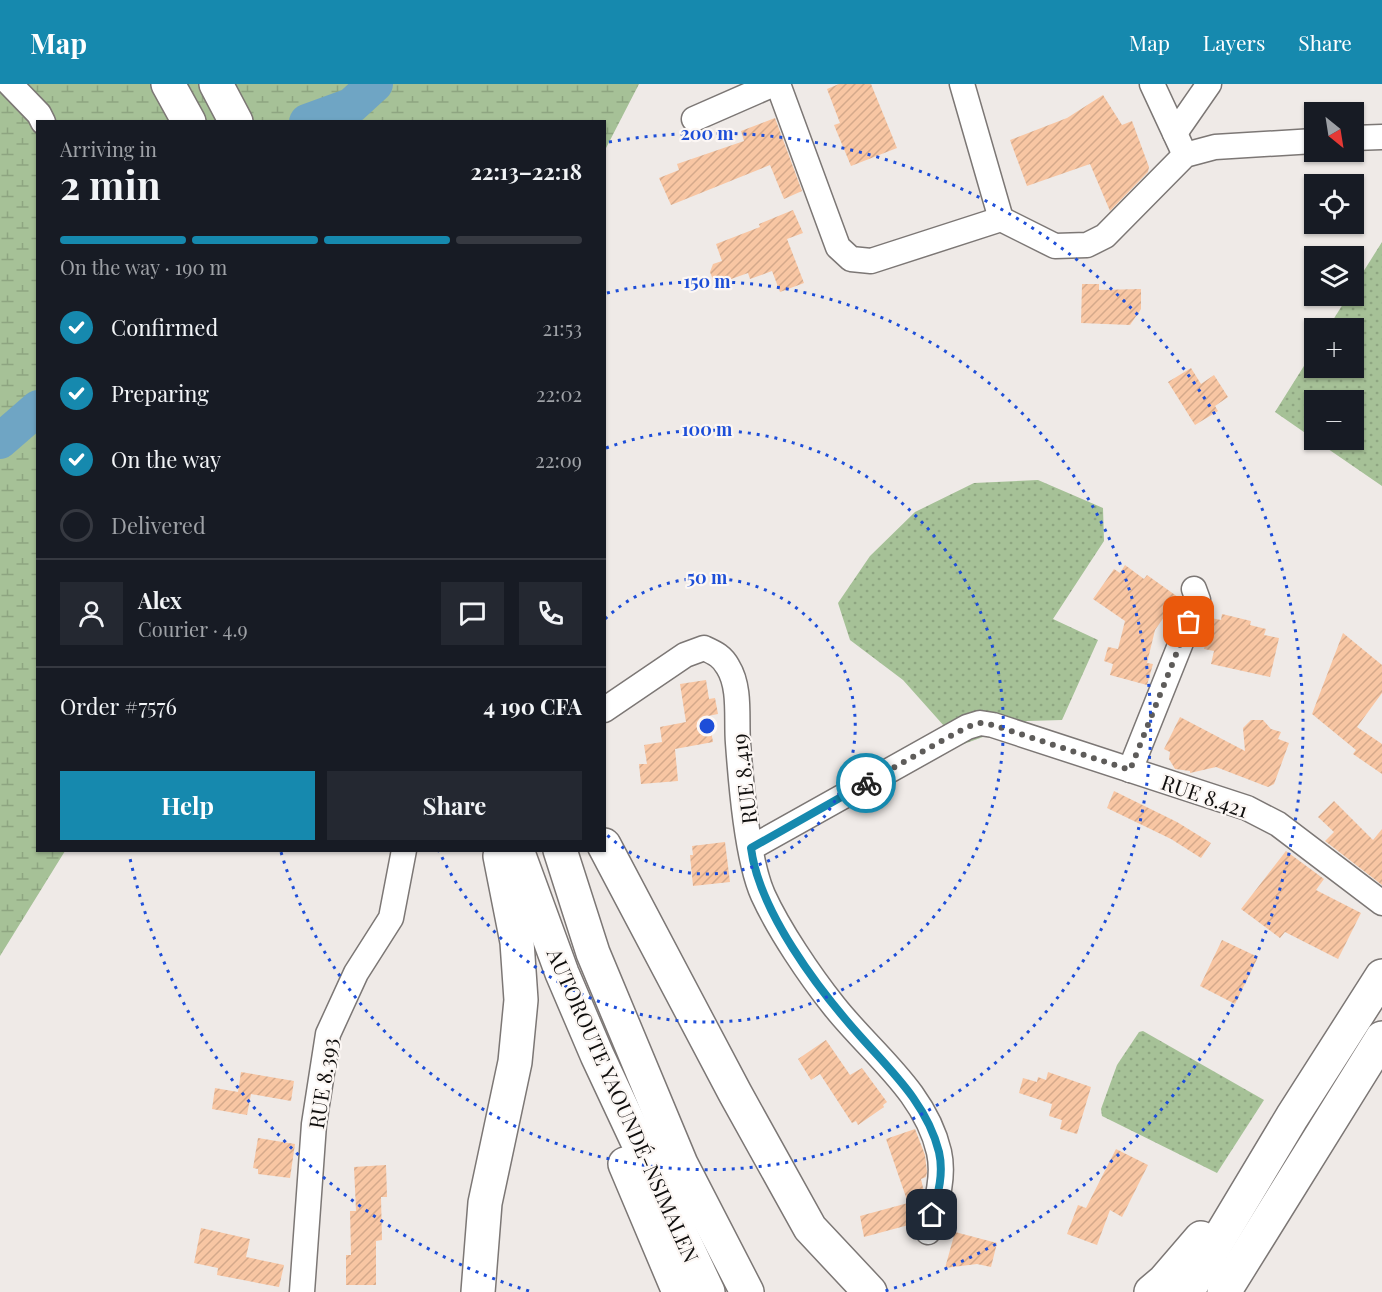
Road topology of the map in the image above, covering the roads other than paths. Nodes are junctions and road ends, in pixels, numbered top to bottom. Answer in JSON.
{"nodes":[{"id":1,"x":9,"y":84,"type":"edge"},
{"id":2,"x":168,"y":84,"type":"edge"},
{"id":3,"x":776,"y":84,"type":"edge"},
{"id":4,"x":962,"y":84,"type":"edge"},
{"id":5,"x":1152,"y":84,"type":"edge"},
{"id":6,"x":1209,"y":84,"type":"edge"},
{"id":7,"x":186,"y":117,"type":"edge"},
{"id":8,"x":694,"y":119,"type":"dead end"},
{"id":9,"x":42,"y":120,"type":"edge"},
{"id":10,"x":1382,"y":137,"type":"edge"},
{"id":11,"x":1364,"y":138,"type":"edge"},
{"id":12,"x":1304,"y":142,"type":"edge"},
{"id":13,"x":1180,"y":144,"type":"junction"},
{"id":14,"x":1001,"y":219,"type":"junction"},
{"id":15,"x":1194,"y":589,"type":"dead end"},
{"id":16,"x":606,"y":709,"type":"edge"},
{"id":17,"x":1130,"y":770,"type":"junction"},
{"id":18,"x":606,"y":848,"type":"edge"},
{"id":19,"x":751,"y":848,"type":"junction"},
{"id":20,"x":404,"y":852,"type":"edge"},
{"id":21,"x":500,"y":852,"type":"edge"},
{"id":22,"x":518,"y":852,"type":"edge"},
{"id":23,"x":561,"y":852,"type":"edge"},
{"id":24,"x":1382,"y":903,"type":"edge"},
{"id":25,"x":1382,"y":976,"type":"edge"},
{"id":26,"x":1382,"y":1038,"type":"edge"},
{"id":27,"x":597,"y":1055,"type":"junction"},
{"id":28,"x":1292,"y":1117,"type":"junction"},
{"id":29,"x":1328,"y":1128,"type":"junction"},
{"id":30,"x":810,"y":1228,"type":"junction"},
{"id":31,"x":928,"y":1233,"type":"dead end"},
{"id":32,"x":302,"y":1292,"type":"edge"},
{"id":33,"x":478,"y":1292,"type":"edge"},
{"id":34,"x":679,"y":1292,"type":"edge"},
{"id":35,"x":708,"y":1292,"type":"edge"},
{"id":36,"x":747,"y":1292,"type":"edge"},
{"id":37,"x":842,"y":1292,"type":"edge"},
{"id":38,"x":870,"y":1292,"type":"edge"},
{"id":39,"x":1151,"y":1292,"type":"edge"},
{"id":40,"x":1187,"y":1292,"type":"edge"},
{"id":41,"x":1224,"y":1292,"type":"edge"},
{"id":42,"x":1243,"y":1292,"type":"edge"}],
"edges":[{"from":1,"to":9,"type":"street"},
{"from":2,"to":7,"type":"highway"},
{"from":3,"to":8,"type":"street"},
{"from":3,"to":14,"type":"street"},
{"from":4,"to":14,"type":"street"},
{"from":5,"to":13,"type":"street"},
{"from":6,"to":13,"type":"street"},
{"from":10,"to":11,"type":"street"},
{"from":12,"to":13,"type":"street"},
{"from":13,"to":14,"type":"street"},
{"from":15,"to":17,"type":"street"},
{"from":16,"to":19,"type":"street","name":"RUE 8.419"},
{"from":17,"to":19,"type":"street","name":"RUE 8.421"},
{"from":17,"to":24,"type":"street","name":"RUE 8.421"},
{"from":18,"to":30,"type":"highway"},
{"from":19,"to":31,"type":"street","name":"RUE 8.419"},
{"from":20,"to":32,"type":"street","name":"RUE 8.393"},
{"from":21,"to":33,"type":"highway"},
{"from":22,"to":27,"type":"highway","name":"AUTOROUTE YAOUNDÉ-NSIMALEN"},
{"from":23,"to":36,"type":"highway","name":"AUTOROUTE YAOUNDÉ-NSIMALEN"},
{"from":25,"to":28,"type":"highway"},
{"from":26,"to":29,"type":"highway"},
{"from":27,"to":34,"type":"highway"},
{"from":27,"to":35,"type":"highway","name":"AUTOROUTE YAOUNDÉ-NSIMALEN"},
{"from":28,"to":39,"type":"highway"},
{"from":28,"to":40,"type":"highway"},
{"from":29,"to":41,"type":"highway"},
{"from":29,"to":42,"type":"highway"},
{"from":30,"to":37,"type":"highway"},
{"from":30,"to":38,"type":"highway"}]}
